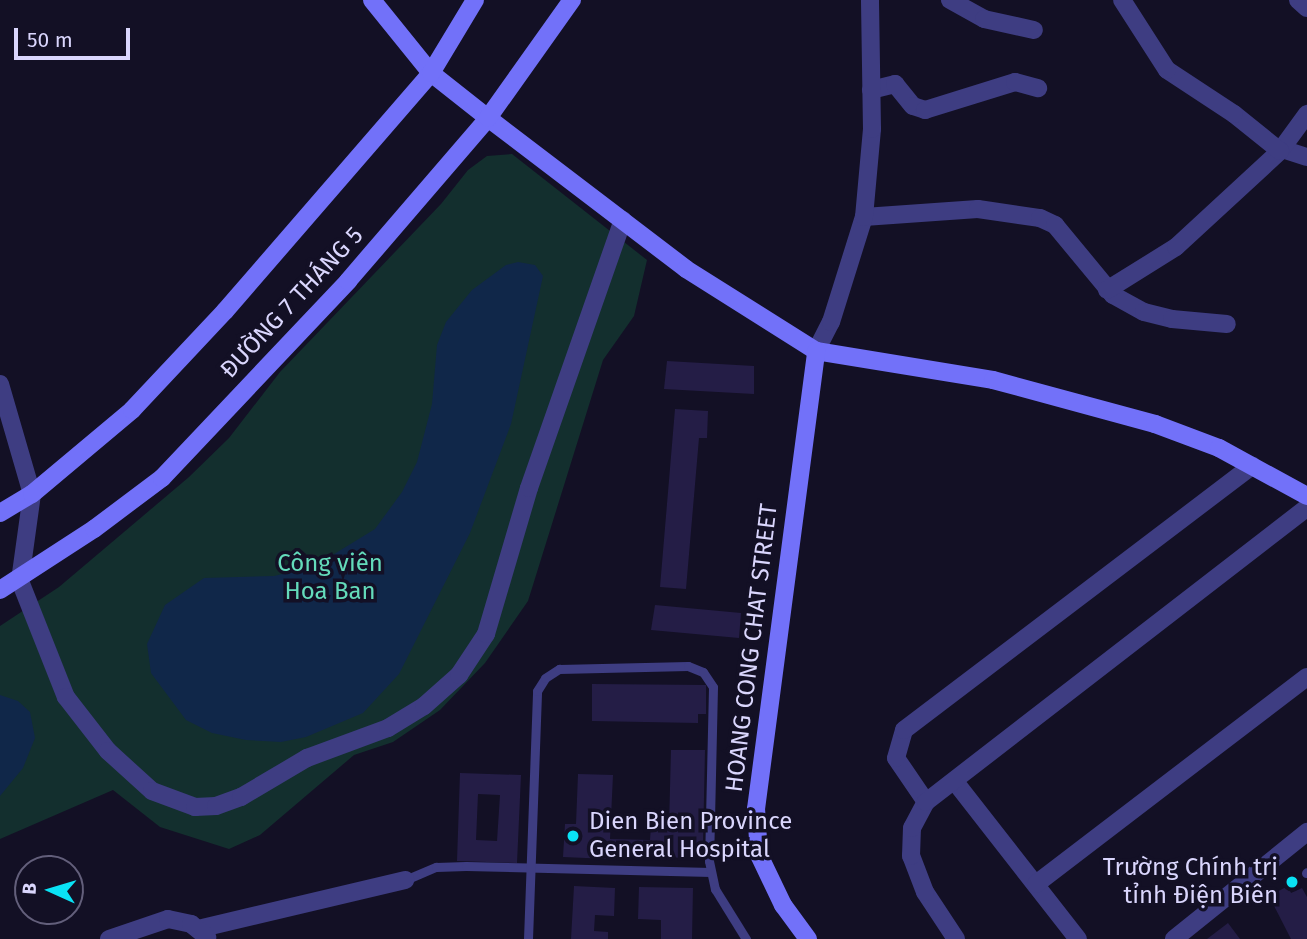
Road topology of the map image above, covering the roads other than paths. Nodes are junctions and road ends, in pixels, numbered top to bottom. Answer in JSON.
{"nodes":[{"id":1,"x":372,"y":0,"type":"edge"},
{"id":2,"x":475,"y":0,"type":"edge"},
{"id":3,"x":572,"y":0,"type":"edge"},
{"id":4,"x":870,"y":0,"type":"edge"},
{"id":5,"x":950,"y":0,"type":"edge"},
{"id":6,"x":1298,"y":0,"type":"edge"},
{"id":7,"x":1131,"y":3,"type":"edge"},
{"id":8,"x":1307,"y":8,"type":"edge"},
{"id":9,"x":1034,"y":30,"type":"dead end"},
{"id":10,"x":432,"y":72,"type":"junction"},
{"id":11,"x":1038,"y":88,"type":"dead end"},
{"id":12,"x":872,"y":90,"type":"junction"},
{"id":13,"x":1307,"y":114,"type":"edge"},
{"id":14,"x":488,"y":118,"type":"junction"},
{"id":15,"x":1281,"y":150,"type":"junction"},
{"id":16,"x":1307,"y":157,"type":"edge"},
{"id":17,"x":864,"y":216,"type":"junction"},
{"id":18,"x":623,"y":220,"type":"junction"},
{"id":19,"x":1107,"y":290,"type":"junction"},
{"id":20,"x":1227,"y":324,"type":"dead end"},
{"id":21,"x":816,"y":351,"type":"junction"},
{"id":22,"x":0,"y":384,"type":"edge"},
{"id":23,"x":1252,"y":466,"type":"junction"},
{"id":24,"x":32,"y":494,"type":"junction"},
{"id":25,"x":1307,"y":496,"type":"edge"},
{"id":26,"x":1307,"y":508,"type":"edge"},
{"id":27,"x":0,"y":513,"type":"edge"},
{"id":28,"x":20,"y":580,"type":"junction"},
{"id":29,"x":0,"y":590,"type":"edge"},
{"id":30,"x":1307,"y":677,"type":"edge"},
{"id":31,"x":956,"y":783,"type":"junction"},
{"id":32,"x":926,"y":802,"type":"junction"},
{"id":33,"x":1307,"y":832,"type":"edge"},
{"id":34,"x":532,"y":869,"type":"junction"},
{"id":35,"x":711,"y":872,"type":"junction"},
{"id":36,"x":405,"y":880,"type":"joint"},
{"id":37,"x":1036,"y":884,"type":"junction"},
{"id":38,"x":204,"y":934,"type":"edge"},
{"id":39,"x":109,"y":939,"type":"edge"},
{"id":40,"x":528,"y":939,"type":"edge"},
{"id":41,"x":746,"y":939,"type":"edge"},
{"id":42,"x":808,"y":939,"type":"edge"},
{"id":43,"x":956,"y":939,"type":"edge"},
{"id":44,"x":1078,"y":939,"type":"edge"},
{"id":45,"x":1174,"y":939,"type":"edge"}],
"edges":[{"from":1,"to":10,"type":"street"},
{"from":2,"to":10,"type":"street","name":"ĐƯỜNG 7 THÁNG 5"},
{"from":3,"to":14,"type":"street","name":"ĐƯỜNG 7 THÁNG 5"},
{"from":4,"to":12,"type":"street"},
{"from":5,"to":9,"type":"street"},
{"from":6,"to":8,"type":"street"},
{"from":7,"to":15,"type":"street"},
{"from":10,"to":14,"type":"street"},
{"from":10,"to":24,"type":"street","name":"ĐƯỜNG 7 THÁNG 5"},
{"from":11,"to":12,"type":"street"},
{"from":12,"to":17,"type":"street"},
{"from":13,"to":15,"type":"street"},
{"from":14,"to":18,"type":"street"},
{"from":14,"to":28,"type":"street","name":"ĐƯỜNG 7 THÁNG 5"},
{"from":15,"to":16,"type":"street"},
{"from":15,"to":19,"type":"street"},
{"from":17,"to":19,"type":"street"},
{"from":17,"to":21,"type":"street"},
{"from":18,"to":21,"type":"street"},
{"from":18,"to":28,"type":"street"},
{"from":19,"to":20,"type":"street"},
{"from":21,"to":23,"type":"street"},
{"from":21,"to":42,"type":"street","name":"HOANG CONG CHAT STREET"},
{"from":22,"to":24,"type":"street"},
{"from":23,"to":25,"type":"street"},
{"from":23,"to":32,"type":"street"},
{"from":24,"to":27,"type":"street","name":"ĐƯỜNG 7 THÁNG 5"},
{"from":24,"to":28,"type":"street"},
{"from":26,"to":31,"type":"street"},
{"from":28,"to":29,"type":"street","name":"ĐƯỜNG 7 THÁNG 5"},
{"from":30,"to":37,"type":"street"},
{"from":31,"to":32,"type":"street"},
{"from":31,"to":37,"type":"street"},
{"from":32,"to":43,"type":"street"},
{"from":33,"to":45,"type":"street"},
{"from":34,"to":35,"type":"lane"},
{"from":34,"to":35,"type":"lane"},
{"from":34,"to":36,"type":"lane"},
{"from":34,"to":40,"type":"lane"},
{"from":35,"to":41,"type":"lane"},
{"from":36,"to":38,"type":"street"},
{"from":37,"to":44,"type":"street"},
{"from":38,"to":39,"type":"street"}]}
